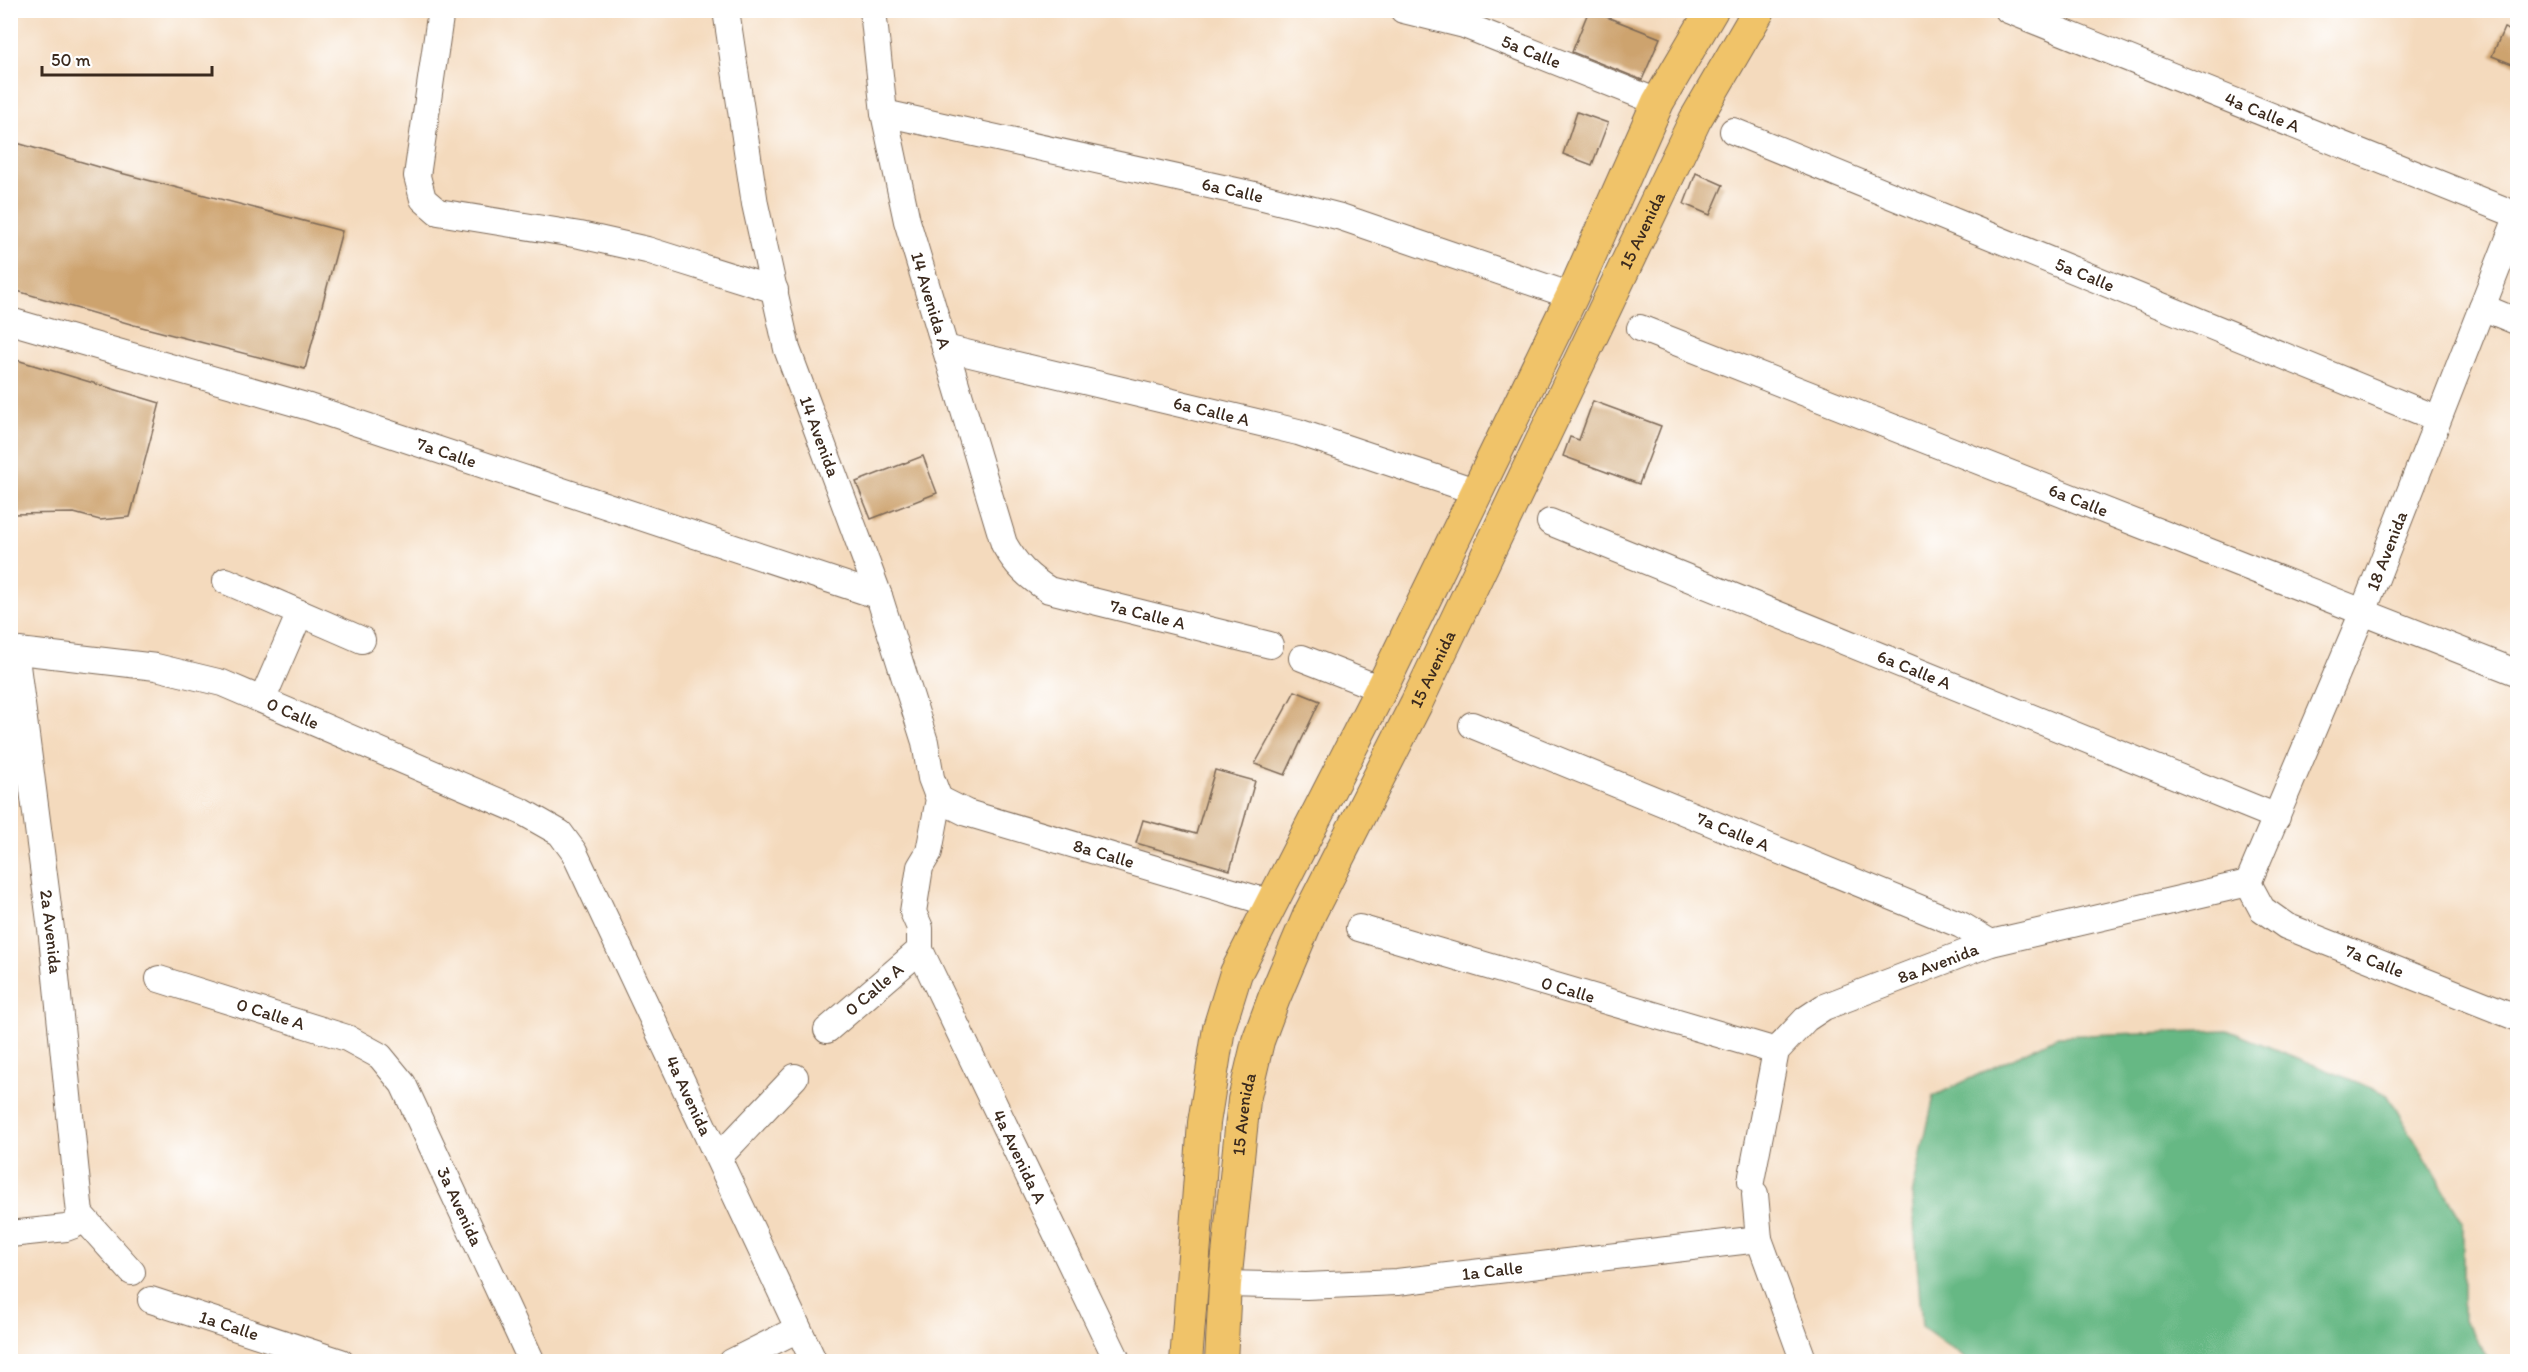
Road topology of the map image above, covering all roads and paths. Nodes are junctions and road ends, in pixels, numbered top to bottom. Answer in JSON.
{"nodes":[{"id":1,"x":441,"y":10,"type":"edge"},
{"id":2,"x":726,"y":10,"type":"edge"},
{"id":3,"x":873,"y":10,"type":"edge"},
{"id":4,"x":1403,"y":10,"type":"edge"},
{"id":5,"x":1712,"y":10,"type":"edge"},
{"id":6,"x":1759,"y":10,"type":"edge"},
{"id":7,"x":2008,"y":10,"type":"edge"},
{"id":8,"x":1658,"y":102,"type":"junction"},
{"id":9,"x":884,"y":113,"type":"junction"},
{"id":10,"x":1733,"y":131,"type":"dead end"},
{"id":11,"x":2517,"y":215,"type":"edge"},
{"id":12,"x":775,"y":290,"type":"junction"},
{"id":13,"x":1572,"y":296,"type":"junction"},
{"id":14,"x":2482,"y":307,"type":"junction"},
{"id":15,"x":10,"y":321,"type":"edge"},
{"id":16,"x":2517,"y":322,"type":"edge"},
{"id":17,"x":1640,"y":328,"type":"dead end"},
{"id":18,"x":945,"y":348,"type":"junction"},
{"id":19,"x":2436,"y":418,"type":"junction"},
{"id":20,"x":1475,"y":491,"type":"junction"},
{"id":21,"x":1550,"y":522,"type":"dead end"},
{"id":22,"x":1028,"y":577,"type":"joint"},
{"id":23,"x":226,"y":581,"type":"dead end"},
{"id":24,"x":879,"y":596,"type":"junction"},
{"id":25,"x":2363,"y":612,"type":"junction"},
{"id":26,"x":300,"y":613,"type":"junction"},
{"id":27,"x":363,"y":640,"type":"dead end"},
{"id":28,"x":1270,"y":645,"type":"dead end"},
{"id":29,"x":13,"y":650,"type":"edge"},
{"id":30,"x":1302,"y":658,"type":"dead end"},
{"id":31,"x":2517,"y":673,"type":"edge"},
{"id":32,"x":1381,"y":689,"type":"junction"},
{"id":33,"x":263,"y":698,"type":"junction"},
{"id":34,"x":1472,"y":725,"type":"dead end"},
{"id":35,"x":939,"y":799,"type":"junction"},
{"id":36,"x":2277,"y":817,"type":"junction"},
{"id":37,"x":560,"y":833,"type":"joint"},
{"id":38,"x":2248,"y":883,"type":"junction"},
{"id":39,"x":1270,"y":903,"type":"junction"},
{"id":40,"x":1359,"y":928,"type":"dead end"},
{"id":41,"x":920,"y":939,"type":"junction"},
{"id":42,"x":1991,"y":943,"type":"junction"},
{"id":43,"x":159,"y":979,"type":"dead end"},
{"id":44,"x":2517,"y":1018,"type":"edge"},
{"id":45,"x":827,"y":1030,"type":"dead end"},
{"id":46,"x":1776,"y":1052,"type":"junction"},
{"id":47,"x":380,"y":1056,"type":"joint"},
{"id":48,"x":795,"y":1077,"type":"dead end"},
{"id":49,"x":719,"y":1157,"type":"junction"},
{"id":50,"x":80,"y":1214,"type":"junction"},
{"id":51,"x":10,"y":1234,"type":"edge"},
{"id":52,"x":1760,"y":1239,"type":"junction"},
{"id":53,"x":132,"y":1272,"type":"dead end"},
{"id":54,"x":1225,"y":1284,"type":"junction"},
{"id":55,"x":151,"y":1300,"type":"dead end"},
{"id":56,"x":798,"y":1329,"type":"junction"},
{"id":57,"x":342,"y":1362,"type":"edge"},
{"id":58,"x":532,"y":1362,"type":"edge"},
{"id":59,"x":732,"y":1362,"type":"edge"},
{"id":60,"x":814,"y":1362,"type":"edge"},
{"id":61,"x":1118,"y":1362,"type":"edge"},
{"id":62,"x":1186,"y":1362,"type":"edge"},
{"id":63,"x":1221,"y":1362,"type":"edge"},
{"id":64,"x":1804,"y":1362,"type":"edge"}],
"edges":[{"from":1,"to":12,"type":"street"},
{"from":2,"to":12,"type":"street","name":"14 Avenida"},
{"from":3,"to":9,"type":"street","name":"14 Avenida A"},
{"from":4,"to":8,"type":"street","name":"5a Calle"},
{"from":5,"to":8,"type":"main road","name":"15 Avenida"},
{"from":6,"to":54,"type":"main road","name":"15 Avenida"},
{"from":7,"to":11,"type":"street","name":"4a Calle A"},
{"from":8,"to":13,"type":"main road","name":"15 Avenida"},
{"from":9,"to":13,"type":"street","name":"6a Calle"},
{"from":9,"to":18,"type":"street","name":"14 Avenida A"},
{"from":10,"to":19,"type":"street","name":"5a Calle"},
{"from":11,"to":14,"type":"street","name":"18 Avenida"},
{"from":12,"to":24,"type":"street","name":"14 Avenida"},
{"from":13,"to":20,"type":"main road","name":"15 Avenida"},
{"from":14,"to":16,"type":"street"},
{"from":14,"to":19,"type":"street","name":"18 Avenida"},
{"from":15,"to":24,"type":"street","name":"7a Calle"},
{"from":17,"to":25,"type":"street","name":"6a Calle"},
{"from":18,"to":20,"type":"street","name":"6a Calle A"},
{"from":18,"to":22,"type":"street","name":"14 Avenida A"},
{"from":19,"to":25,"type":"street","name":"18 Avenida"},
{"from":20,"to":32,"type":"main road","name":"15 Avenida"},
{"from":21,"to":36,"type":"street","name":"6a Calle A"},
{"from":22,"to":28,"type":"street","name":"7a Calle A"},
{"from":23,"to":26,"type":"street"},
{"from":24,"to":35,"type":"street","name":"14 Avenida"},
{"from":25,"to":31,"type":"street","name":"6a Calle"},
{"from":25,"to":36,"type":"street","name":"18 Avenida"},
{"from":26,"to":27,"type":"street"},
{"from":26,"to":33,"type":"street"},
{"from":29,"to":33,"type":"street","name":"0 Calle"},
{"from":29,"to":50,"type":"street","name":"2a Avenida"},
{"from":30,"to":32,"type":"street"},
{"from":32,"to":39,"type":"main road","name":"15 Avenida"},
{"from":33,"to":37,"type":"street","name":"0 Calle"},
{"from":34,"to":42,"type":"street","name":"7a Calle A"},
{"from":35,"to":39,"type":"street","name":"8a Calle"},
{"from":35,"to":41,"type":"street","name":"14 Avenida"},
{"from":36,"to":38,"type":"street","name":"18 Avenida"},
{"from":37,"to":49,"type":"street","name":"4a Avenida"},
{"from":38,"to":42,"type":"street","name":"8a Avenida"},
{"from":38,"to":44,"type":"street","name":"7a Calle"},
{"from":39,"to":62,"type":"main road","name":"15 Avenida"},
{"from":40,"to":46,"type":"street","name":"0 Calle"},
{"from":41,"to":45,"type":"street","name":"0 Calle A"},
{"from":41,"to":61,"type":"street","name":"4a Avenida A"},
{"from":42,"to":46,"type":"street","name":"8a Avenida"},
{"from":43,"to":47,"type":"street","name":"0 Calle A"},
{"from":46,"to":52,"type":"street"},
{"from":47,"to":58,"type":"street","name":"3a Avenida"},
{"from":48,"to":49,"type":"street"},
{"from":49,"to":56,"type":"street","name":"4a Avenida"},
{"from":50,"to":51,"type":"street"},
{"from":50,"to":53,"type":"street"},
{"from":52,"to":54,"type":"street","name":"1a Calle"},
{"from":52,"to":64,"type":"street"},
{"from":54,"to":63,"type":"main road","name":"15 Avenida"},
{"from":55,"to":57,"type":"street","name":"1a Calle"},
{"from":56,"to":59,"type":"street"},
{"from":56,"to":60,"type":"street","name":"4a Avenida"}]}
